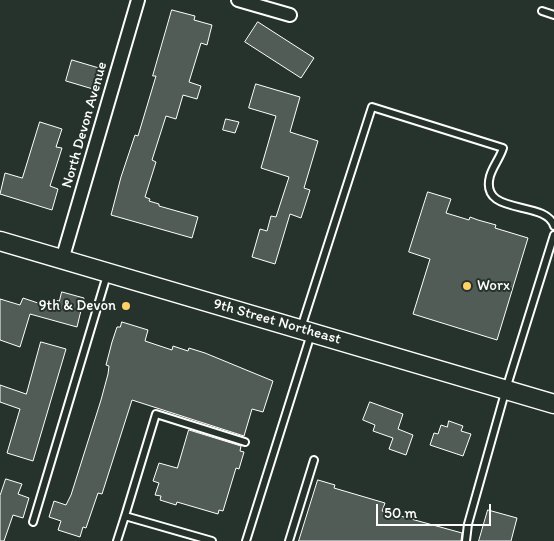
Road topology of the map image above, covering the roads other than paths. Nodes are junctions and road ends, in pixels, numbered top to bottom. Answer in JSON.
{"nodes":[{"id":1,"x":138,"y":0,"type":"edge"},
{"id":2,"x":238,"y":0,"type":"edge"},
{"id":3,"x":542,"y":11,"type":"dead end"},
{"id":4,"x":290,"y":15,"type":"dead end"},
{"id":5,"x":554,"y":15,"type":"edge"},
{"id":6,"x":554,"y":226,"type":"edge"},
{"id":7,"x":554,"y":235,"type":"edge"},
{"id":8,"x":0,"y":241,"type":"edge"},
{"id":9,"x":62,"y":260,"type":"junction"},
{"id":10,"x":108,"y":273,"type":"junction"},
{"id":11,"x":306,"y":331,"type":"junction"},
{"id":12,"x":506,"y":389,"type":"junction"},
{"id":13,"x":554,"y":404,"type":"edge"},
{"id":14,"x":245,"y":442,"type":"dead end"},
{"id":15,"x":314,"y":460,"type":"dead end"},
{"id":16,"x":125,"y":516,"type":"junction"},
{"id":17,"x":33,"y":522,"type":"dead end"},
{"id":18,"x":117,"y":541,"type":"edge"},
{"id":19,"x":212,"y":541,"type":"edge"},
{"id":20,"x":246,"y":541,"type":"edge"},
{"id":21,"x":289,"y":541,"type":"edge"},
{"id":22,"x":466,"y":541,"type":"edge"}],
"edges":[{"from":1,"to":9,"type":"street","name":"North Devon Avenue"},
{"from":2,"to":4,"type":"street"},
{"from":3,"to":5,"type":"lane"},
{"from":6,"to":11,"type":"lane"},
{"from":7,"to":12,"type":"lane"},
{"from":8,"to":9,"type":"main road","name":"9th Street Northeast"},
{"from":9,"to":10,"type":"main road","name":"9th Street Northeast"},
{"from":10,"to":11,"type":"main road","name":"9th Street Northeast"},
{"from":10,"to":17,"type":"lane"},
{"from":11,"to":12,"type":"main road","name":"9th Street Northeast"},
{"from":11,"to":20,"type":"lane"},
{"from":12,"to":13,"type":"main road","name":"9th Street Northeast"},
{"from":12,"to":22,"type":"lane"},
{"from":14,"to":16,"type":"lane"},
{"from":15,"to":21,"type":"lane"},
{"from":16,"to":18,"type":"lane"},
{"from":16,"to":19,"type":"lane"}]}
